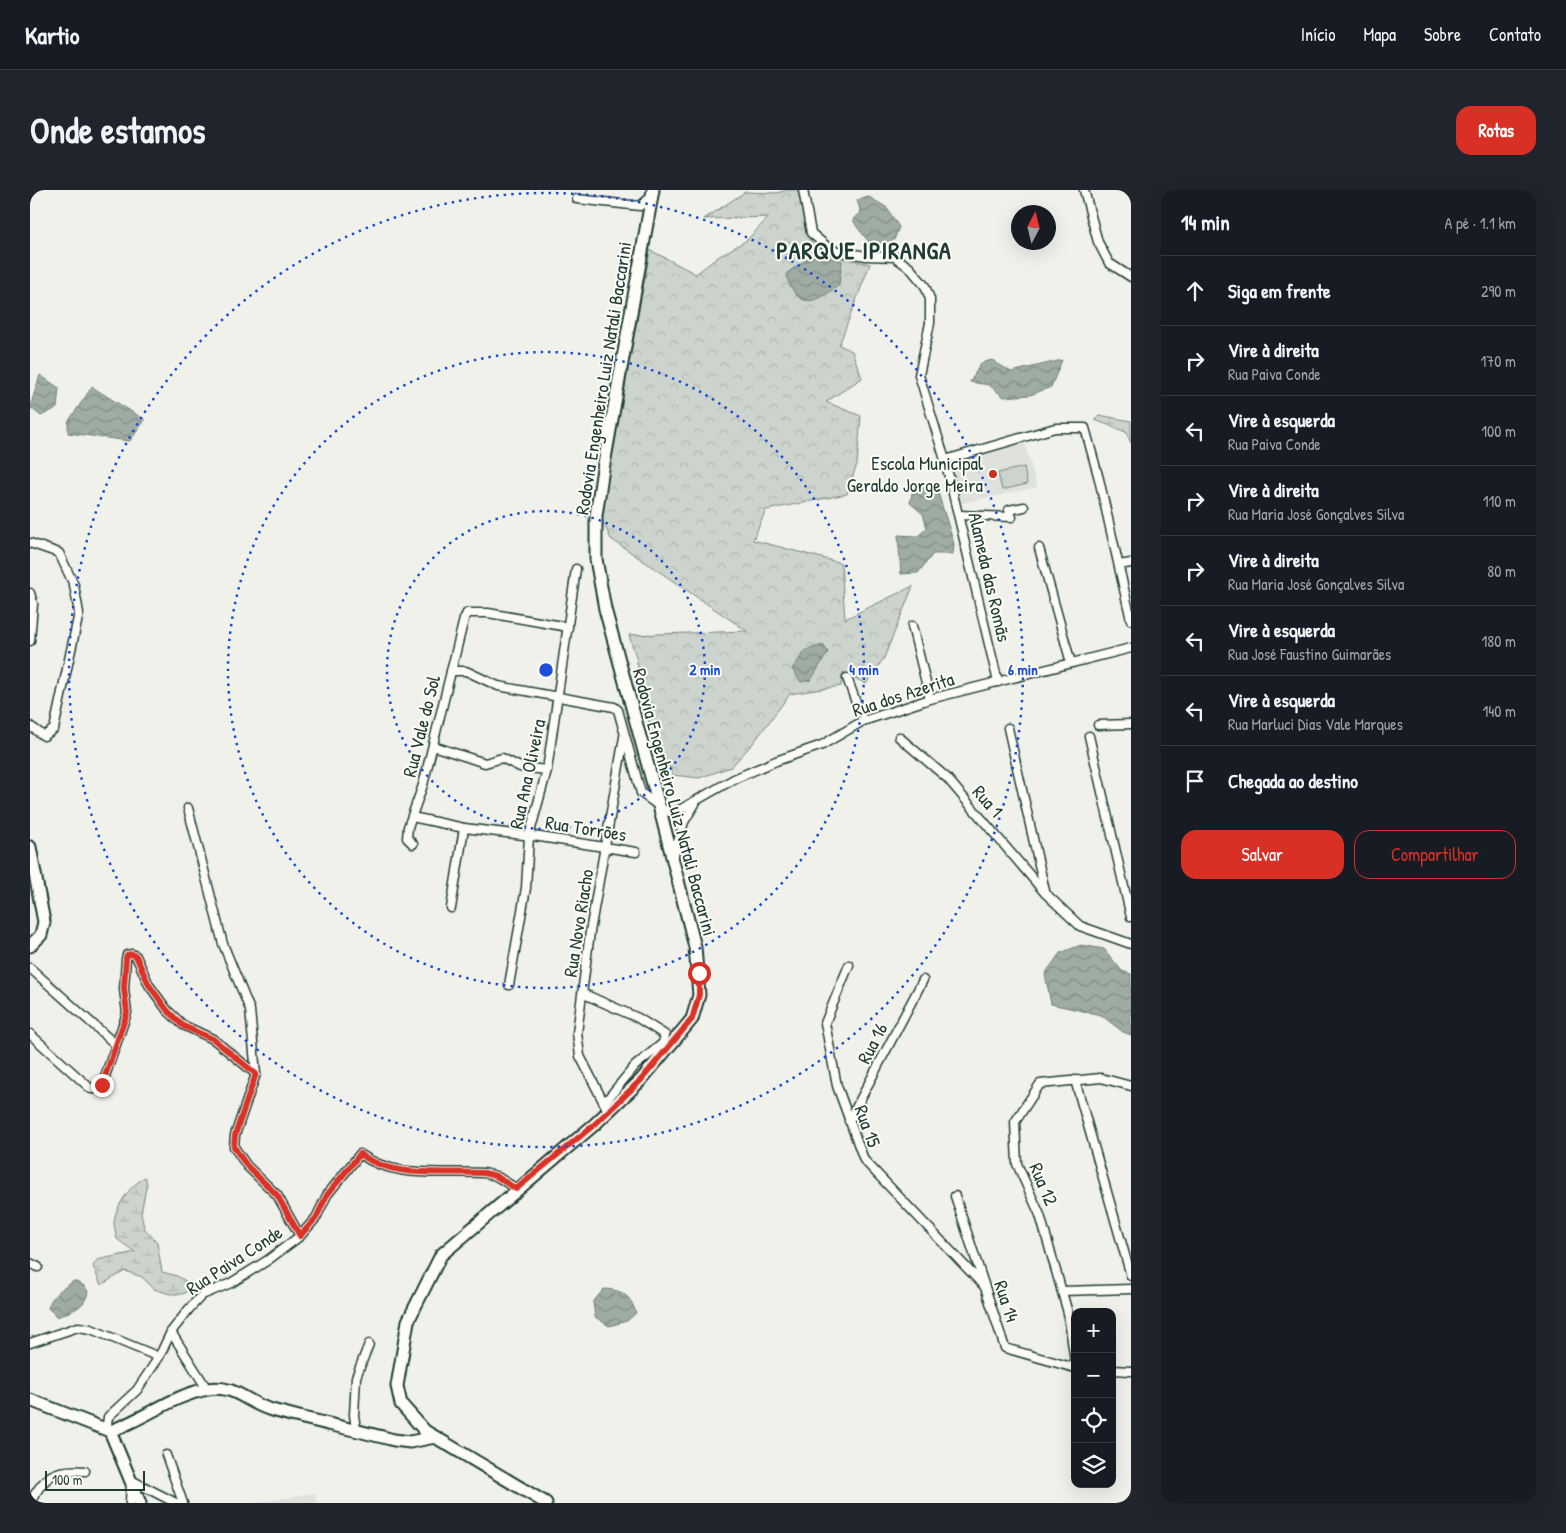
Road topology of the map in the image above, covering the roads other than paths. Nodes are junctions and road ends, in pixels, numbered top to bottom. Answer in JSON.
{"nodes":[{"id":1,"x":803,"y":190,"type":"edge"},
{"id":2,"x":1084,"y":190,"type":"edge"},
{"id":3,"x":652,"y":193,"type":"edge"},
{"id":4,"x":577,"y":199,"type":"dead end"},
{"id":5,"x":1131,"y":277,"type":"edge"},
{"id":6,"x":945,"y":460,"type":"junction"},
{"id":7,"x":1024,"y":507,"type":"dead end"},
{"id":8,"x":959,"y":515,"type":"junction"},
{"id":9,"x":30,"y":543,"type":"edge"},
{"id":10,"x":1039,"y":548,"type":"dead end"},
{"id":11,"x":1131,"y":563,"type":"edge"},
{"id":12,"x":1119,"y":565,"type":"junction"},
{"id":13,"x":576,"y":569,"type":"dead end"},
{"id":14,"x":30,"y":593,"type":"edge"},
{"id":15,"x":1131,"y":620,"type":"edge"},
{"id":16,"x":912,"y":626,"type":"dead end"},
{"id":17,"x":568,"y":627,"type":"junction"},
{"id":18,"x":30,"y":638,"type":"edge"},
{"id":19,"x":1131,"y":648,"type":"edge"},
{"id":20,"x":1071,"y":664,"type":"junction"},
{"id":21,"x":451,"y":671,"type":"junction"},
{"id":22,"x":846,"y":678,"type":"dead end"},
{"id":23,"x":998,"y":682,"type":"junction"},
{"id":24,"x":560,"y":696,"type":"junction"},
{"id":25,"x":930,"y":699,"type":"junction"},
{"id":26,"x":863,"y":721,"type":"junction"},
{"id":27,"x":1131,"y":724,"type":"edge"},
{"id":28,"x":1098,"y":725,"type":"dead end"},
{"id":29,"x":30,"y":726,"type":"edge"},
{"id":30,"x":1008,"y":728,"type":"dead end"},
{"id":31,"x":624,"y":735,"type":"junction"},
{"id":32,"x":1089,"y":736,"type":"dead end"},
{"id":33,"x":899,"y":737,"type":"dead end"},
{"id":34,"x":433,"y":746,"type":"junction"},
{"id":35,"x":548,"y":770,"type":"junction"},
{"id":36,"x":697,"y":802,"type":"junction"},
{"id":37,"x":659,"y":806,"type":"junction"},
{"id":38,"x":188,"y":808,"type":"dead end"},
{"id":39,"x":412,"y":817,"type":"junction"},
{"id":40,"x":464,"y":828,"type":"junction"},
{"id":41,"x":529,"y":836,"type":"junction"},
{"id":42,"x":413,"y":844,"type":"dead end"},
{"id":43,"x":30,"y":847,"type":"edge"},
{"id":44,"x":606,"y":848,"type":"junction"},
{"id":45,"x":636,"y":852,"type":"dead end"},
{"id":46,"x":674,"y":862,"type":"junction"},
{"id":47,"x":1046,"y":892,"type":"junction"},
{"id":48,"x":451,"y":908,"type":"dead end"},
{"id":49,"x":1131,"y":918,"type":"edge"},
{"id":50,"x":1131,"y":944,"type":"edge"},
{"id":51,"x":30,"y":946,"type":"edge"},
{"id":52,"x":849,"y":965,"type":"dead end"},
{"id":53,"x":30,"y":968,"type":"edge"},
{"id":54,"x":923,"y":980,"type":"dead end"},
{"id":55,"x":509,"y":985,"type":"dead end"},
{"id":56,"x":584,"y":994,"type":"junction"},
{"id":57,"x":30,"y":1034,"type":"edge"},
{"id":58,"x":115,"y":1044,"type":"junction"},
{"id":59,"x":256,"y":1074,"type":"junction"},
{"id":60,"x":1075,"y":1080,"type":"junction"},
{"id":61,"x":1131,"y":1086,"type":"edge"},
{"id":62,"x":607,"y":1107,"type":"junction"},
{"id":63,"x":849,"y":1122,"type":"junction"},
{"id":64,"x":516,"y":1189,"type":"junction"},
{"id":65,"x":955,"y":1196,"type":"dead end"},
{"id":66,"x":300,"y":1236,"type":"junction"},
{"id":67,"x":1131,"y":1276,"type":"edge"},
{"id":68,"x":984,"y":1286,"type":"junction"},
{"id":69,"x":1131,"y":1289,"type":"edge"},
{"id":70,"x":1062,"y":1291,"type":"junction"},
{"id":71,"x":171,"y":1332,"type":"junction"},
{"id":72,"x":30,"y":1343,"type":"edge"},
{"id":73,"x":369,"y":1344,"type":"dead end"},
{"id":74,"x":1074,"y":1353,"type":"edge"},
{"id":75,"x":159,"y":1357,"type":"junction"},
{"id":76,"x":1071,"y":1367,"type":"edge"},
{"id":77,"x":1116,"y":1370,"type":"edge"},
{"id":78,"x":1131,"y":1371,"type":"edge"},
{"id":79,"x":207,"y":1389,"type":"junction"},
{"id":80,"x":30,"y":1400,"type":"edge"},
{"id":81,"x":356,"y":1430,"type":"junction"},
{"id":82,"x":110,"y":1431,"type":"junction"},
{"id":83,"x":435,"y":1437,"type":"junction"},
{"id":84,"x":166,"y":1455,"type":"dead end"},
{"id":85,"x":86,"y":1471,"type":"dead end"},
{"id":86,"x":131,"y":1480,"type":"junction"},
{"id":87,"x":30,"y":1503,"type":"edge"},
{"id":88,"x":130,"y":1503,"type":"edge"},
{"id":89,"x":140,"y":1503,"type":"edge"},
{"id":90,"x":176,"y":1503,"type":"edge"},
{"id":91,"x":183,"y":1503,"type":"edge"},
{"id":92,"x":546,"y":1503,"type":"edge"}],
"edges":[{"from":1,"to":6,"type":"street","name":"Alameda das Romãs"},
{"from":2,"to":5,"type":"street"},
{"from":3,"to":4,"type":"street"},
{"from":3,"to":37,"type":"main road","name":"Rodovia Engenheiro Luiz Natali Baccarini"},
{"from":6,"to":8,"type":"street","name":"Alameda das Romãs"},
{"from":6,"to":12,"type":"street"},
{"from":7,"to":8,"type":"street"},
{"from":8,"to":23,"type":"street","name":"Alameda das Romãs"},
{"from":9,"to":29,"type":"street"},
{"from":10,"to":20,"type":"street"},
{"from":11,"to":12,"type":"street"},
{"from":12,"to":15,"type":"street"},
{"from":13,"to":17,"type":"street","name":"Rua Ana Oliveira"},
{"from":14,"to":18,"type":"street"},
{"from":16,"to":25,"type":"street"},
{"from":17,"to":21,"type":"street","name":"Rua Vale do Sol"},
{"from":17,"to":24,"type":"street","name":"Rua Ana Oliveira"},
{"from":19,"to":20,"type":"street","name":"Rua dos Azerita"},
{"from":20,"to":23,"type":"street","name":"Rua dos Azerita"},
{"from":21,"to":24,"type":"street"},
{"from":21,"to":34,"type":"street","name":"Rua Vale do Sol"},
{"from":22,"to":26,"type":"street"},
{"from":23,"to":25,"type":"street","name":"Rua dos Azerita"},
{"from":24,"to":31,"type":"street"},
{"from":24,"to":35,"type":"street","name":"Rua Ana Oliveira"},
{"from":25,"to":26,"type":"street","name":"Rua dos Azerita"},
{"from":26,"to":36,"type":"street","name":"Rua dos Azerita"},
{"from":27,"to":28,"type":"street"},
{"from":30,"to":47,"type":"street","name":"Rua 1"},
{"from":31,"to":37,"type":"street"},
{"from":31,"to":44,"type":"street","name":"Rua Novo Riacho"},
{"from":32,"to":49,"type":"street"},
{"from":33,"to":47,"type":"street","name":"Rua 1"},
{"from":34,"to":35,"type":"street"},
{"from":34,"to":39,"type":"street","name":"Rua Vale do Sol"},
{"from":35,"to":41,"type":"street","name":"Rua Ana Oliveira"},
{"from":36,"to":37,"type":"street","name":"Rua dos Azerita"},
{"from":36,"to":46,"type":"street"},
{"from":37,"to":46,"type":"main road","name":"Rodovia Engenheiro Luiz Natali Baccarini"},
{"from":38,"to":59,"type":"street"},
{"from":39,"to":40,"type":"street","name":"Rua Torrões"},
{"from":39,"to":42,"type":"street","name":"Rua Vale do Sol"},
{"from":40,"to":41,"type":"street","name":"Rua Torrões"},
{"from":40,"to":48,"type":"street"},
{"from":41,"to":44,"type":"street","name":"Rua Torrões"},
{"from":41,"to":55,"type":"street","name":"Rua Ana Oliveira"},
{"from":43,"to":51,"type":"main road"},
{"from":44,"to":45,"type":"street","name":"Rua Torrões"},
{"from":44,"to":56,"type":"street","name":"Rua Novo Riacho"},
{"from":46,"to":62,"type":"main road","name":"Rodovia Engenheiro Luiz Natali Baccarini"},
{"from":47,"to":50,"type":"street","name":"Rua 1"},
{"from":52,"to":63,"type":"street","name":"Rua 15"},
{"from":53,"to":58,"type":"street"},
{"from":54,"to":63,"type":"street","name":"Rua 16"},
{"from":56,"to":62,"type":"street","name":"Rua Novo Riacho"},
{"from":56,"to":62,"type":"street"},
{"from":57,"to":58,"type":"street"},
{"from":58,"to":59,"type":"street"},
{"from":59,"to":66,"type":"street"},
{"from":60,"to":61,"type":"street","name":"Rua 12"},
{"from":60,"to":67,"type":"street"},
{"from":60,"to":70,"type":"street","name":"Rua 12"},
{"from":62,"to":64,"type":"main road","name":"Rodovia Engenheiro Luiz Natali Baccarini"},
{"from":63,"to":68,"type":"street","name":"Rua 15"},
{"from":64,"to":66,"type":"street","name":"Rua Paiva Conde"},
{"from":64,"to":83,"type":"main road","name":"Rodovia Engenheiro Luiz Natali Baccarini"},
{"from":65,"to":68,"type":"street","name":"Rua 14"},
{"from":66,"to":71,"type":"street","name":"Rua Paiva Conde"},
{"from":68,"to":76,"type":"street","name":"Rua 14"},
{"from":69,"to":70,"type":"street"},
{"from":70,"to":74,"type":"street","name":"Rua 12"},
{"from":71,"to":75,"type":"street","name":"Rua Paiva Conde"},
{"from":71,"to":79,"type":"street"},
{"from":72,"to":75,"type":"street"},
{"from":73,"to":81,"type":"street"},
{"from":75,"to":82,"type":"street","name":"Rua Paiva Conde"},
{"from":77,"to":78,"type":"street"},
{"from":79,"to":81,"type":"main road"},
{"from":79,"to":82,"type":"main road"},
{"from":80,"to":82,"type":"main road"},
{"from":81,"to":83,"type":"main road"},
{"from":82,"to":86,"type":"main road"},
{"from":83,"to":92,"type":"main road","name":"Rodovia Engenheiro Luiz Natali Baccarini"},
{"from":84,"to":91,"type":"street"},
{"from":85,"to":87,"type":"street"},
{"from":86,"to":88,"type":"street"},
{"from":86,"to":89,"type":"main road"},
{"from":86,"to":90,"type":"street"}]}
